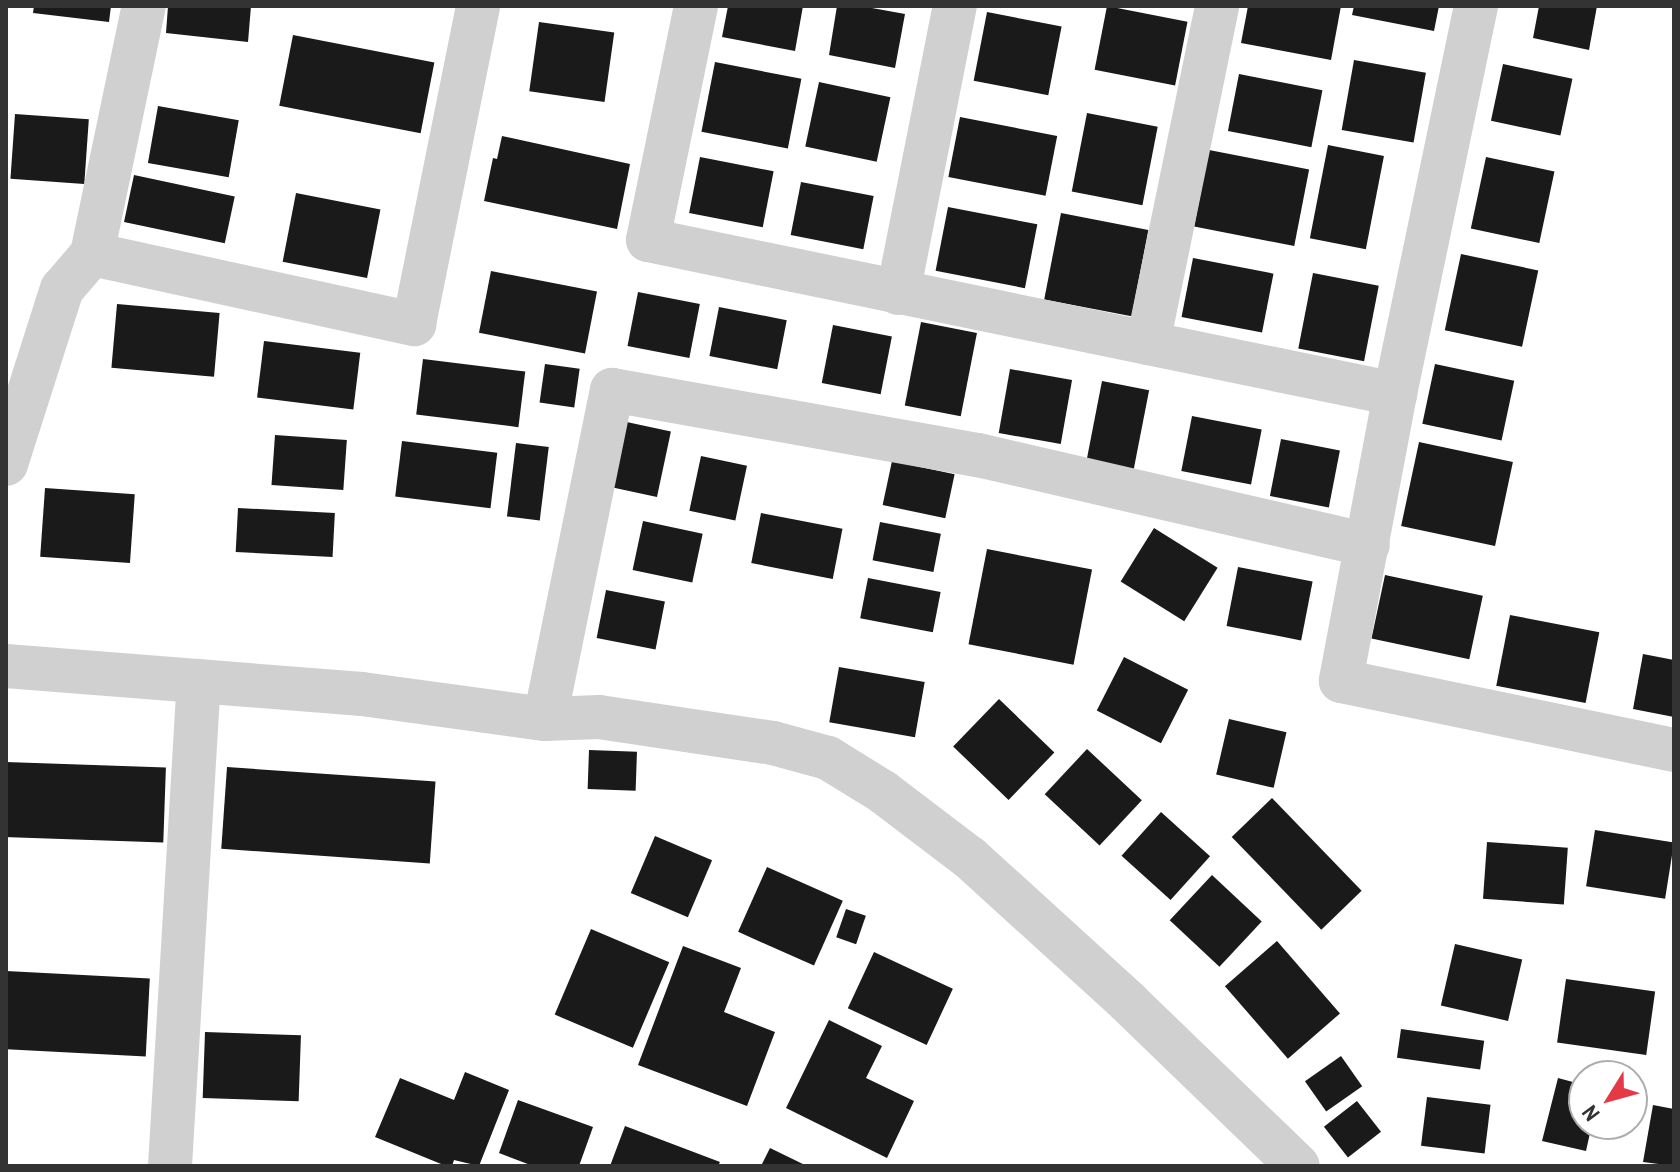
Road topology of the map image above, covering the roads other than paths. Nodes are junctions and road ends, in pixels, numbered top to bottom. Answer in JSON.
{"nodes":[{"id":1,"x":144,"y":6,"type":"edge"},
{"id":2,"x":478,"y":6,"type":"edge"},
{"id":3,"x":696,"y":6,"type":"edge"},
{"id":4,"x":955,"y":6,"type":"edge"},
{"id":5,"x":1217,"y":6,"type":"edge"},
{"id":6,"x":1476,"y":6,"type":"edge"},
{"id":7,"x":92,"y":254,"type":"junction"},
{"id":8,"x":898,"y":293,"type":"junction"},
{"id":9,"x":1148,"y":343,"type":"junction"},
{"id":10,"x":1395,"y":394,"type":"junction"},
{"id":11,"x":6,"y":464,"type":"edge"},
{"id":12,"x":1368,"y":545,"type":"junction"},
{"id":13,"x":6,"y":666,"type":"edge"},
{"id":14,"x":199,"y":681,"type":"junction"},
{"id":15,"x":545,"y":719,"type":"junction"},
{"id":16,"x":1674,"y":750,"type":"edge"},
{"id":17,"x":170,"y":1166,"type":"edge"},
{"id":18,"x":1298,"y":1166,"type":"edge"}],
"edges":[{"from":1,"to":7,"type":"street"},
{"from":2,"to":7,"type":"street"},
{"from":3,"to":8,"type":"street"},
{"from":4,"to":8,"type":"street"},
{"from":5,"to":9,"type":"street"},
{"from":6,"to":10,"type":"street"},
{"from":7,"to":11,"type":"street"},
{"from":8,"to":9,"type":"street"},
{"from":9,"to":10,"type":"street"},
{"from":10,"to":12,"type":"street"},
{"from":12,"to":15,"type":"street"},
{"from":12,"to":16,"type":"street"},
{"from":13,"to":14,"type":"street"},
{"from":14,"to":15,"type":"street"},
{"from":14,"to":17,"type":"street"},
{"from":15,"to":18,"type":"street"}]}
